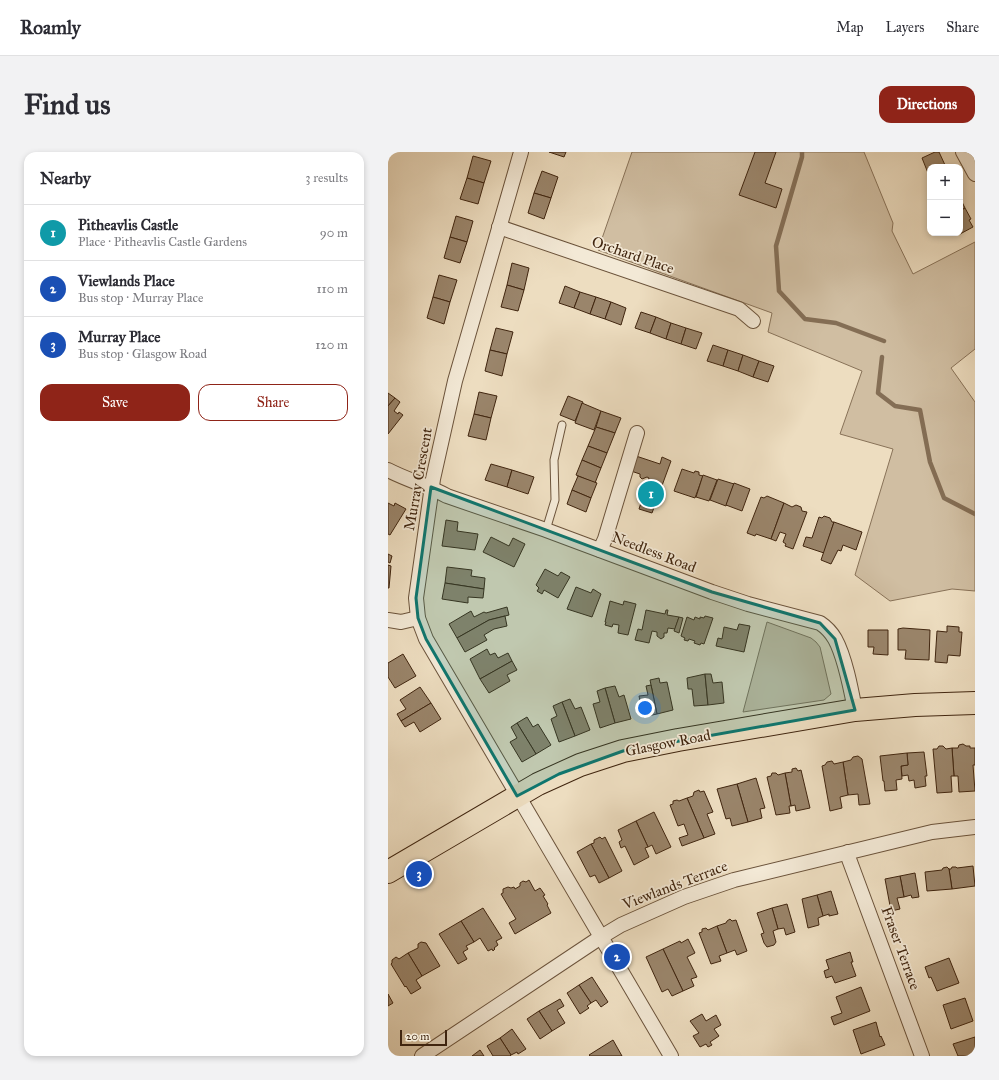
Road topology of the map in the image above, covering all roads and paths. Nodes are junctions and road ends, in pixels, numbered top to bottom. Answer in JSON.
{"nodes":[{"id":1,"x":521,"y":152,"type":"edge"},
{"id":2,"x":963,"y":152,"type":"edge"},
{"id":3,"x":975,"y":174,"type":"edge"},
{"id":4,"x":499,"y":227,"type":"junction"},
{"id":5,"x":753,"y":321,"type":"dead end"},
{"id":6,"x":562,"y":425,"type":"dead end"},
{"id":7,"x":637,"y":433,"type":"dead end"},
{"id":8,"x":388,"y":470,"type":"edge"},
{"id":9,"x":432,"y":487,"type":"junction"},
{"id":10,"x":546,"y":530,"type":"junction"},
{"id":11,"x":600,"y":550,"type":"junction"},
{"id":12,"x":418,"y":618,"type":"junction"},
{"id":13,"x":388,"y":620,"type":"edge"},
{"id":14,"x":975,"y":703,"type":"edge"},
{"id":15,"x":855,"y":710,"type":"junction"},
{"id":16,"x":517,"y":796,"type":"junction"},
{"id":17,"x":975,"y":827,"type":"edge"},
{"id":18,"x":848,"y":852,"type":"junction"},
{"id":19,"x":388,"y":872,"type":"edge"},
{"id":20,"x":601,"y":937,"type":"junction"},
{"id":21,"x":422,"y":1056,"type":"edge"},
{"id":22,"x":671,"y":1056,"type":"edge"},
{"id":23,"x":922,"y":1056,"type":"edge"}],
"edges":[{"from":1,"to":4,"type":"street","name":"Murray Crescent"},
{"from":2,"to":3,"type":"street"},
{"from":4,"to":5,"type":"street","name":"Orchard Place"},
{"from":4,"to":9,"type":"street","name":"Murray Crescent"},
{"from":6,"to":10,"type":"lane"},
{"from":7,"to":11,"type":"street"},
{"from":8,"to":9,"type":"street","name":"Needless Road"},
{"from":9,"to":10,"type":"street","name":"Needless Road"},
{"from":9,"to":12,"type":"street","name":"Murray Crescent"},
{"from":10,"to":11,"type":"street","name":"Needless Road"},
{"from":11,"to":15,"type":"street","name":"Needless Road"},
{"from":12,"to":13,"type":"street"},
{"from":12,"to":16,"type":"street","name":"Murray Crescent"},
{"from":14,"to":15,"type":"main road","name":"Glasgow Road"},
{"from":15,"to":16,"type":"main road","name":"Glasgow Road"},
{"from":16,"to":19,"type":"main road","name":"Glasgow Road"},
{"from":16,"to":20,"type":"street","name":"Murray Crescent"},
{"from":17,"to":18,"type":"street","name":"Viewlands Terrace"},
{"from":18,"to":20,"type":"street","name":"Viewlands Terrace"},
{"from":18,"to":23,"type":"street","name":"Fraser Terrace"},
{"from":20,"to":21,"type":"street","name":"Viewlands Terrace"},
{"from":20,"to":22,"type":"street","name":"Murray Crescent"}]}
